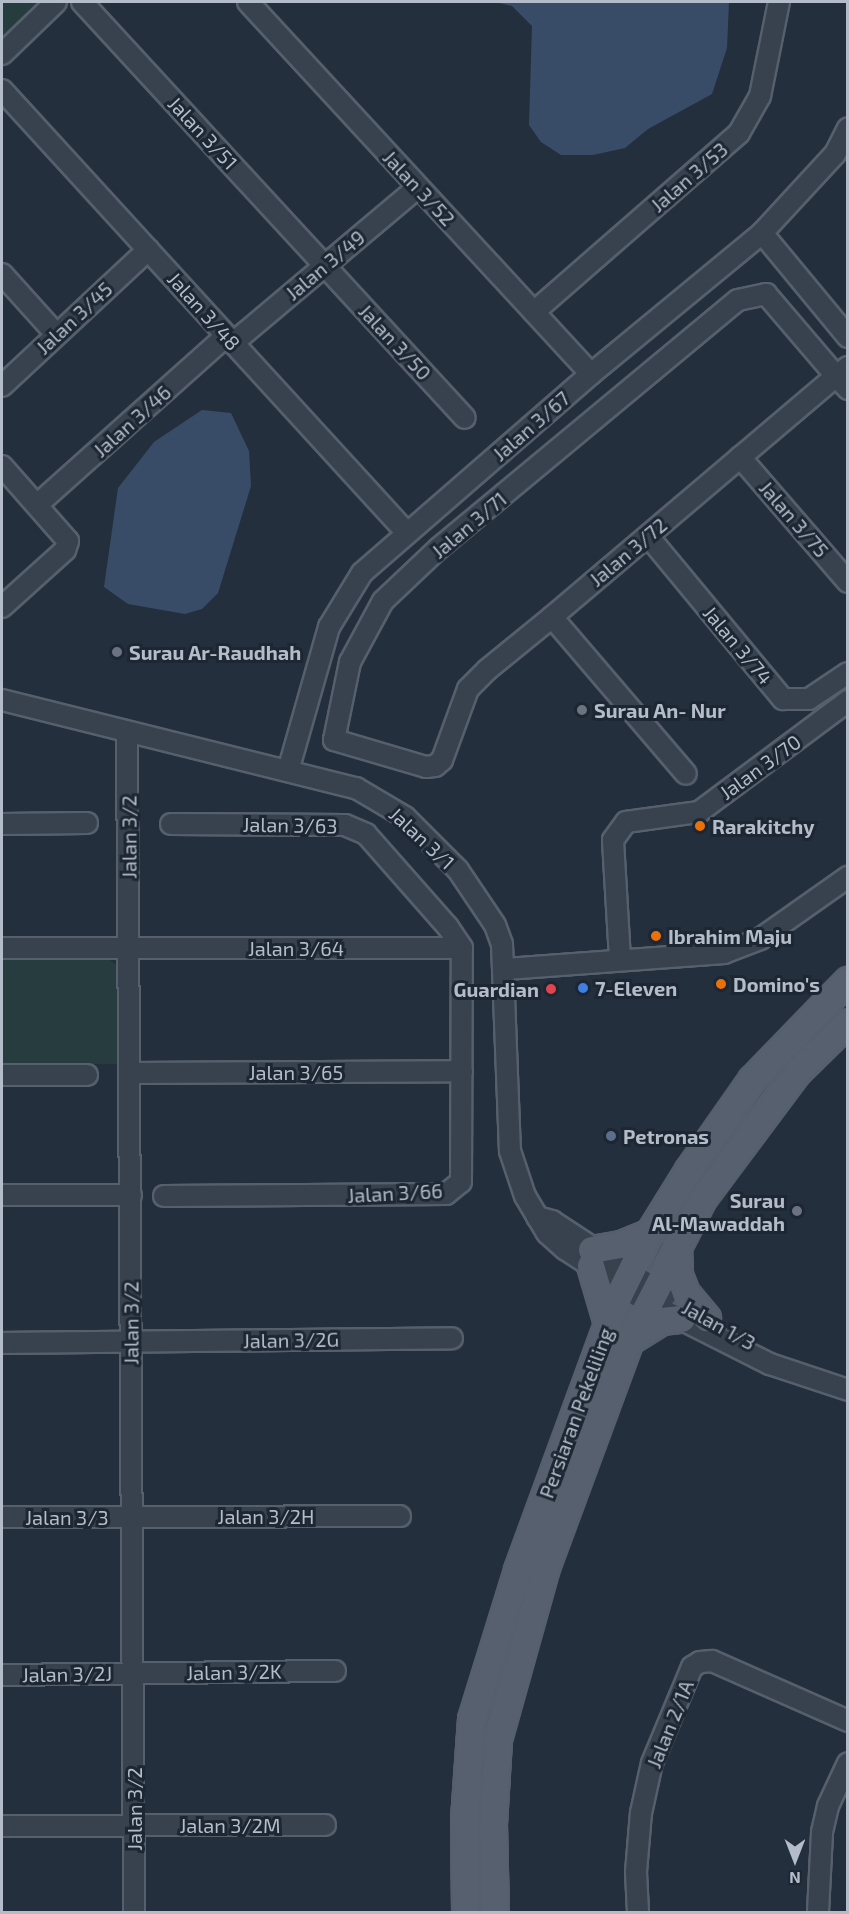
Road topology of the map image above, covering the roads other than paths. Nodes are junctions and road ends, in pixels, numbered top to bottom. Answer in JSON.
{"nodes":[{"id":1,"x":56,"y":2,"type":"edge"},
{"id":2,"x":82,"y":2,"type":"edge"},
{"id":3,"x":248,"y":2,"type":"edge"},
{"id":4,"x":779,"y":2,"type":"edge"},
{"id":5,"x":2,"y":54,"type":"edge"},
{"id":6,"x":2,"y":90,"type":"edge"},
{"id":7,"x":848,"y":128,"type":"edge"},
{"id":8,"x":841,"y":155,"type":"edge"},
{"id":9,"x":418,"y":187,"type":"junction"},
{"id":10,"x":762,"y":233,"type":"junction"},
{"id":11,"x":147,"y":250,"type":"junction"},
{"id":12,"x":325,"y":265,"type":"junction"},
{"id":13,"x":2,"y":274,"type":"edge"},
{"id":14,"x":534,"y":312,"type":"junction"},
{"id":15,"x":56,"y":334,"type":"junction"},
{"id":16,"x":848,"y":337,"type":"edge"},
{"id":17,"x":229,"y":340,"type":"junction"},
{"id":18,"x":591,"y":374,"type":"junction"},
{"id":19,"x":844,"y":377,"type":"edge"},
{"id":20,"x":2,"y":386,"type":"edge"},
{"id":21,"x":465,"y":418,"type":"dead end"},
{"id":22,"x":740,"y":457,"type":"junction"},
{"id":23,"x":2,"y":466,"type":"edge"},
{"id":24,"x":37,"y":505,"type":"junction"},
{"id":25,"x":406,"y":532,"type":"junction"},
{"id":26,"x":648,"y":536,"type":"junction"},
{"id":27,"x":848,"y":582,"type":"edge"},
{"id":28,"x":2,"y":607,"type":"edge"},
{"id":29,"x":552,"y":617,"type":"junction"},
{"id":30,"x":846,"y":674,"type":"edge"},
{"id":31,"x":2,"y":700,"type":"edge"},
{"id":32,"x":848,"y":701,"type":"edge"},
{"id":33,"x":127,"y":733,"type":"junction"},
{"id":34,"x":442,"y":760,"type":"joint"},
{"id":35,"x":288,"y":771,"type":"junction"},
{"id":36,"x":686,"y":774,"type":"dead end"},
{"id":37,"x":87,"y":823,"type":"dead end"},
{"id":38,"x":2,"y":824,"type":"edge"},
{"id":39,"x":171,"y":824,"type":"dead end"},
{"id":40,"x":848,"y":877,"type":"edge"},
{"id":41,"x":129,"y":946,"type":"junction"},
{"id":42,"x":2,"y":948,"type":"edge"},
{"id":43,"x":462,"y":948,"type":"junction"},
{"id":44,"x":620,"y":959,"type":"junction"},
{"id":45,"x":506,"y":969,"type":"junction"},
{"id":46,"x":848,"y":981,"type":"edge"},
{"id":47,"x":848,"y":1023,"type":"edge"},
{"id":48,"x":462,"y":1071,"type":"junction"},
{"id":49,"x":130,"y":1073,"type":"junction"},
{"id":50,"x":2,"y":1075,"type":"edge"},
{"id":51,"x":87,"y":1075,"type":"dead end"},
{"id":52,"x":2,"y":1195,"type":"edge"},
{"id":53,"x":130,"y":1195,"type":"junction"},
{"id":54,"x":164,"y":1197,"type":"dead end"},
{"id":55,"x":650,"y":1233,"type":"junction"},
{"id":56,"x":678,"y":1244,"type":"junction"},
{"id":57,"x":592,"y":1258,"type":"junction"},
{"id":58,"x":626,"y":1280,"type":"junction"},
{"id":59,"x":650,"y":1296,"type":"junction"},
{"id":60,"x":695,"y":1319,"type":"junction"},
{"id":61,"x":608,"y":1324,"type":"junction"},
{"id":62,"x":452,"y":1338,"type":"dead end"},
{"id":63,"x":630,"y":1341,"type":"junction"},
{"id":64,"x":131,"y":1342,"type":"junction"},
{"id":65,"x":2,"y":1343,"type":"edge"},
{"id":66,"x":848,"y":1390,"type":"edge"},
{"id":67,"x":400,"y":1516,"type":"dead end"},
{"id":68,"x":2,"y":1517,"type":"edge"},
{"id":69,"x":132,"y":1517,"type":"junction"},
{"id":70,"x":335,"y":1671,"type":"dead end"},
{"id":71,"x":133,"y":1673,"type":"junction"},
{"id":72,"x":2,"y":1675,"type":"edge"},
{"id":73,"x":848,"y":1721,"type":"edge"},
{"id":74,"x":848,"y":1763,"type":"edge"},
{"id":75,"x":134,"y":1825,"type":"junction"},
{"id":76,"x":326,"y":1825,"type":"dead end"},
{"id":77,"x":2,"y":1826,"type":"edge"},
{"id":78,"x":135,"y":1912,"type":"edge"},
{"id":79,"x":466,"y":1912,"type":"edge"},
{"id":80,"x":495,"y":1912,"type":"edge"},
{"id":81,"x":638,"y":1912,"type":"edge"},
{"id":82,"x":818,"y":1912,"type":"edge"}],
"edges":[{"from":1,"to":5,"type":"street"},
{"from":2,"to":12,"type":"street","name":"Jalan 3/51"},
{"from":3,"to":9,"type":"street","name":"Jalan 3/52"},
{"from":4,"to":14,"type":"street","name":"Jalan 3/53"},
{"from":6,"to":11,"type":"street","name":"Jalan 3/48"},
{"from":7,"to":8,"type":"street","name":"Jalan 3/67"},
{"from":8,"to":10,"type":"street","name":"Jalan 3/67"},
{"from":9,"to":12,"type":"street","name":"Jalan 3/49"},
{"from":9,"to":14,"type":"street","name":"Jalan 3/52"},
{"from":10,"to":16,"type":"street"},
{"from":10,"to":18,"type":"street","name":"Jalan 3/67"},
{"from":11,"to":15,"type":"street","name":"Jalan 3/45"},
{"from":11,"to":17,"type":"street","name":"Jalan 3/48"},
{"from":12,"to":17,"type":"street","name":"Jalan 3/49"},
{"from":12,"to":21,"type":"street","name":"Jalan 3/50"},
{"from":13,"to":15,"type":"street"},
{"from":14,"to":18,"type":"street","name":"Jalan 3/52"},
{"from":15,"to":20,"type":"street","name":"Jalan 3/45"},
{"from":17,"to":24,"type":"street","name":"Jalan 3/46"},
{"from":17,"to":25,"type":"street","name":"Jalan 3/48"},
{"from":18,"to":25,"type":"street","name":"Jalan 3/67"},
{"from":19,"to":22,"type":"street","name":"Jalan 3/72"},
{"from":19,"to":34,"type":"street","name":"Jalan 3/71"},
{"from":22,"to":26,"type":"street","name":"Jalan 3/72"},
{"from":22,"to":27,"type":"street","name":"Jalan 3/75"},
{"from":23,"to":24,"type":"street"},
{"from":24,"to":28,"type":"street"},
{"from":25,"to":35,"type":"street","name":"Jalan 3/67"},
{"from":26,"to":29,"type":"street","name":"Jalan 3/72"},
{"from":26,"to":30,"type":"street","name":"Jalan 3/74"},
{"from":29,"to":34,"type":"street","name":"Jalan 3/72"},
{"from":29,"to":36,"type":"street"},
{"from":31,"to":33,"type":"street","name":"Jalan 3/1"},
{"from":32,"to":44,"type":"street","name":"Jalan 3/70"},
{"from":33,"to":35,"type":"street","name":"Jalan 3/1"},
{"from":33,"to":41,"type":"street","name":"Jalan 3/2"},
{"from":35,"to":45,"type":"street","name":"Jalan 3/1"},
{"from":37,"to":38,"type":"street"},
{"from":39,"to":43,"type":"street","name":"Jalan 3/63"},
{"from":40,"to":44,"type":"street"},
{"from":41,"to":42,"type":"street","name":"Jalan 3/64"},
{"from":41,"to":43,"type":"street","name":"Jalan 3/64"},
{"from":41,"to":49,"type":"street","name":"Jalan 3/2"},
{"from":43,"to":48,"type":"street","name":"Jalan 3/66"},
{"from":44,"to":45,"type":"street"},
{"from":45,"to":57,"type":"street","name":"Jalan 3/1"},
{"from":46,"to":55,"type":"main road","name":"Persiaran Pekeliling"},
{"from":47,"to":56,"type":"main road","name":"Persiaran Pekeliling"},
{"from":48,"to":49,"type":"street","name":"Jalan 3/65"},
{"from":48,"to":54,"type":"street","name":"Jalan 3/66"},
{"from":49,"to":53,"type":"street","name":"Jalan 3/2"},
{"from":50,"to":51,"type":"street"},
{"from":52,"to":53,"type":"street"},
{"from":53,"to":64,"type":"street","name":"Jalan 3/2"},
{"from":55,"to":57,"type":"main road"},
{"from":55,"to":58,"type":"main road","name":"Persiaran Pekeliling"},
{"from":56,"to":59,"type":"main road","name":"Persiaran Pekeliling"},
{"from":56,"to":60,"type":"main road"},
{"from":57,"to":58,"type":"street","name":"Jalan 3/1"},
{"from":57,"to":61,"type":"main road"},
{"from":58,"to":59,"type":"street","name":"Jalan 3/1"},
{"from":58,"to":61,"type":"main road","name":"Persiaran Pekeliling"},
{"from":59,"to":60,"type":"street","name":"Jalan 1/3"},
{"from":59,"to":63,"type":"main road","name":"Persiaran Pekeliling"},
{"from":60,"to":63,"type":"main road"},
{"from":60,"to":66,"type":"street","name":"Jalan 1/3"},
{"from":61,"to":79,"type":"main road","name":"Persiaran Pekeliling"},
{"from":62,"to":64,"type":"street","name":"Jalan 3/2G"},
{"from":63,"to":80,"type":"main road","name":"Persiaran Pekeliling"},
{"from":64,"to":65,"type":"street","name":"Jalan 3/2G"},
{"from":64,"to":69,"type":"street","name":"Jalan 3/2"},
{"from":67,"to":69,"type":"street","name":"Jalan 3/2H"},
{"from":68,"to":69,"type":"street","name":"Jalan 3/3"},
{"from":69,"to":71,"type":"street","name":"Jalan 3/2"},
{"from":70,"to":71,"type":"street","name":"Jalan 3/2K"},
{"from":71,"to":72,"type":"street","name":"Jalan 3/2J"},
{"from":71,"to":75,"type":"street","name":"Jalan 3/2"},
{"from":73,"to":81,"type":"street","name":"Jalan 2/1A"},
{"from":74,"to":82,"type":"street"},
{"from":75,"to":76,"type":"street","name":"Jalan 3/2M"},
{"from":75,"to":77,"type":"street","name":"Jalan 3/2M"},
{"from":75,"to":78,"type":"street","name":"Jalan 3/2"}]}
